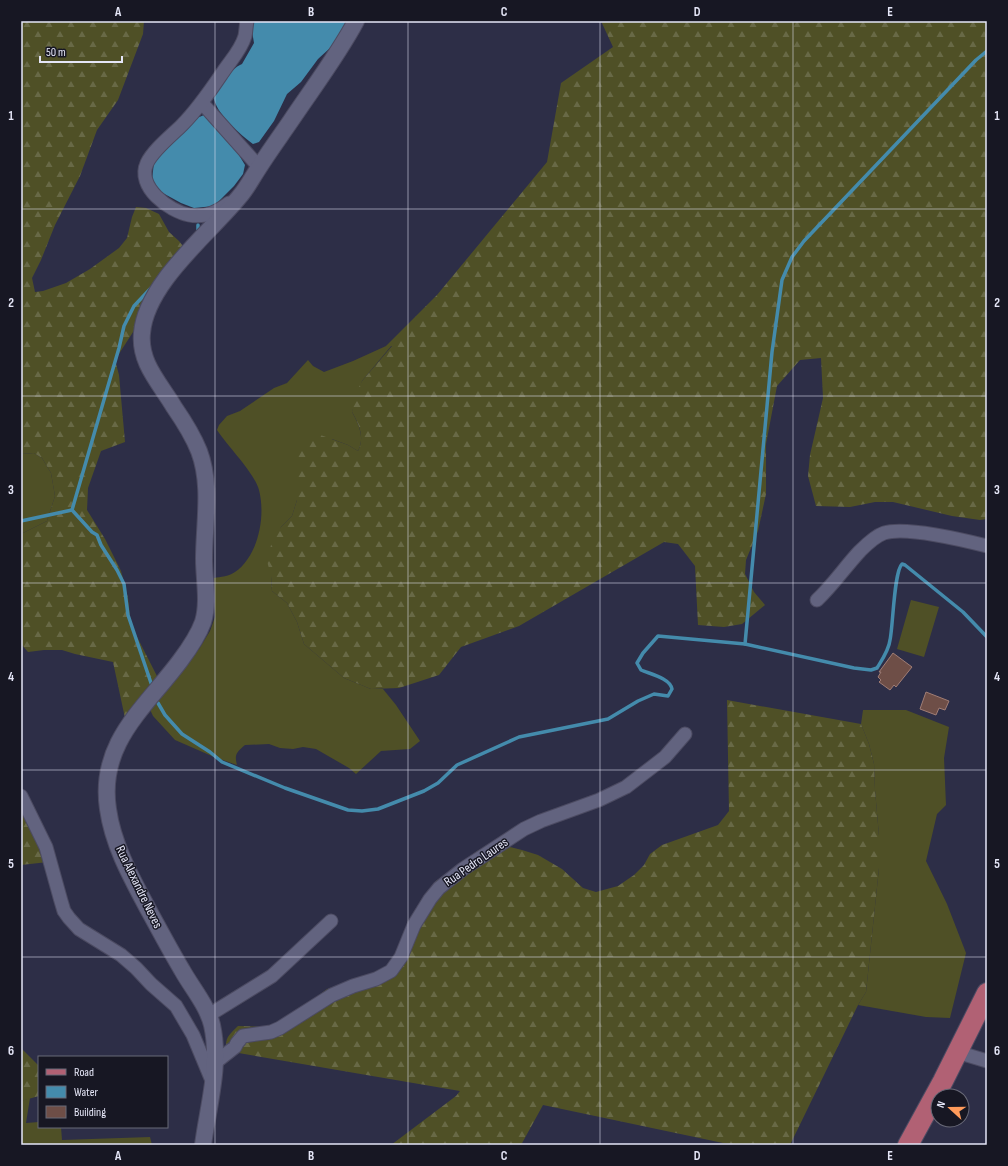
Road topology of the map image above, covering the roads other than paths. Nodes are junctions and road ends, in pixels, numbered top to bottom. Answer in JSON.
{"nodes":[{"id":1,"x":247,"y":21,"type":"edge"},
{"id":2,"x":356,"y":21,"type":"edge"},
{"id":3,"x":202,"y":102,"type":"junction"},
{"id":4,"x":260,"y":167,"type":"junction"},
{"id":5,"x":242,"y":194,"type":"junction"},
{"id":6,"x":987,"y":546,"type":"edge"},
{"id":7,"x":817,"y":600,"type":"dead end"},
{"id":8,"x":685,"y":734,"type":"dead end"},
{"id":9,"x":21,"y":796,"type":"edge"},
{"id":10,"x":331,"y":921,"type":"dead end"},
{"id":11,"x":987,"y":993,"type":"edge"},
{"id":12,"x":209,"y":1015,"type":"junction"},
{"id":13,"x":957,"y":1052,"type":"junction"},
{"id":14,"x":216,"y":1062,"type":"junction"},
{"id":15,"x":987,"y":1062,"type":"edge"},
{"id":16,"x":213,"y":1083,"type":"junction"},
{"id":17,"x":203,"y":1145,"type":"edge"},
{"id":18,"x":908,"y":1145,"type":"edge"}],
"edges":[{"from":1,"to":3,"type":"street"},
{"from":2,"to":4,"type":"street"},
{"from":3,"to":4,"type":"street"},
{"from":3,"to":5,"type":"street"},
{"from":4,"to":5,"type":"street"},
{"from":5,"to":12,"type":"street","name":"Rua Alexandre Neves"},
{"from":6,"to":7,"type":"street"},
{"from":8,"to":14,"type":"street","name":"Rua Pedro Laures"},
{"from":9,"to":16,"type":"street"},
{"from":10,"to":12,"type":"street"},
{"from":11,"to":13,"type":"main road"},
{"from":12,"to":14,"type":"street","name":"Rua Alexandre Neves"},
{"from":13,"to":15,"type":"street"},
{"from":13,"to":18,"type":"main road"},
{"from":14,"to":16,"type":"street","name":"Rua Alexandre Neves"},
{"from":16,"to":17,"type":"street","name":"Rua Alexandre Neves"}]}
